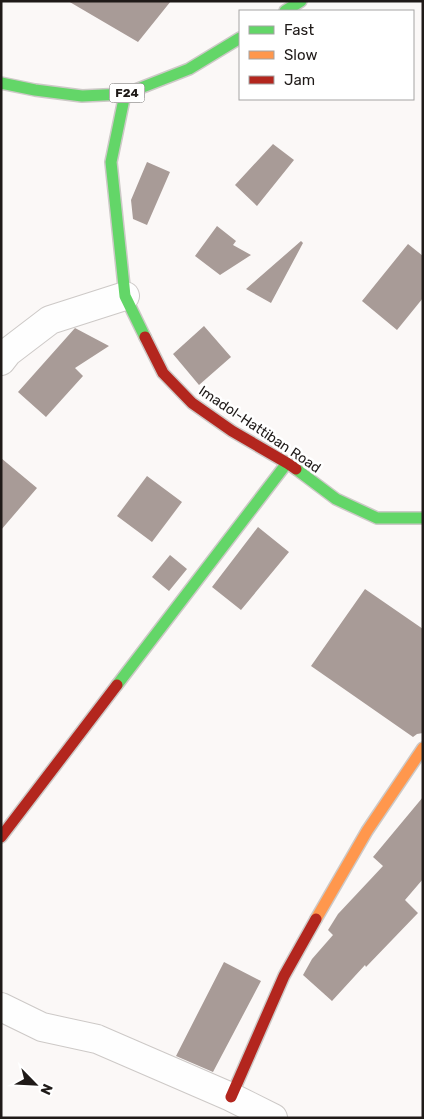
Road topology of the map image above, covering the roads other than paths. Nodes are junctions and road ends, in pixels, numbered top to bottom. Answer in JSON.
{"nodes":[{"id":1,"x":301,"y":1,"type":"edge"},
{"id":2,"x":287,"y":10,"type":"edge"},
{"id":3,"x":239,"y":39,"type":"edge"},
{"id":4,"x":1,"y":83,"type":"edge"},
{"id":5,"x":125,"y":94,"type":"junction"},
{"id":6,"x":126,"y":296,"type":"junction"},
{"id":7,"x":1,"y":361,"type":"edge"},
{"id":8,"x":287,"y":463,"type":"junction"},
{"id":9,"x":423,"y":518,"type":"edge"},
{"id":10,"x":423,"y":748,"type":"edge"},
{"id":11,"x":1,"y":837,"type":"edge"},
{"id":12,"x":1,"y":1007,"type":"edge"},
{"id":13,"x":231,"y":1097,"type":"junction"},
{"id":14,"x":273,"y":1118,"type":"edge"}],
"edges":[{"from":1,"to":2,"type":"street"},
{"from":3,"to":5,"type":"street","number":"F24"},
{"from":4,"to":5,"type":"street","number":"F24"},
{"from":5,"to":6,"type":"street","name":"Imadol-Hattiban Road"},
{"from":6,"to":7,"type":"street"},
{"from":6,"to":8,"type":"street","name":"Imadol-Hattiban Road"},
{"from":8,"to":9,"type":"street","name":"Imadol-Hattiban Road"},
{"from":8,"to":11,"type":"street"},
{"from":10,"to":13,"type":"street"},
{"from":12,"to":13,"type":"street"},
{"from":13,"to":14,"type":"street"}]}
